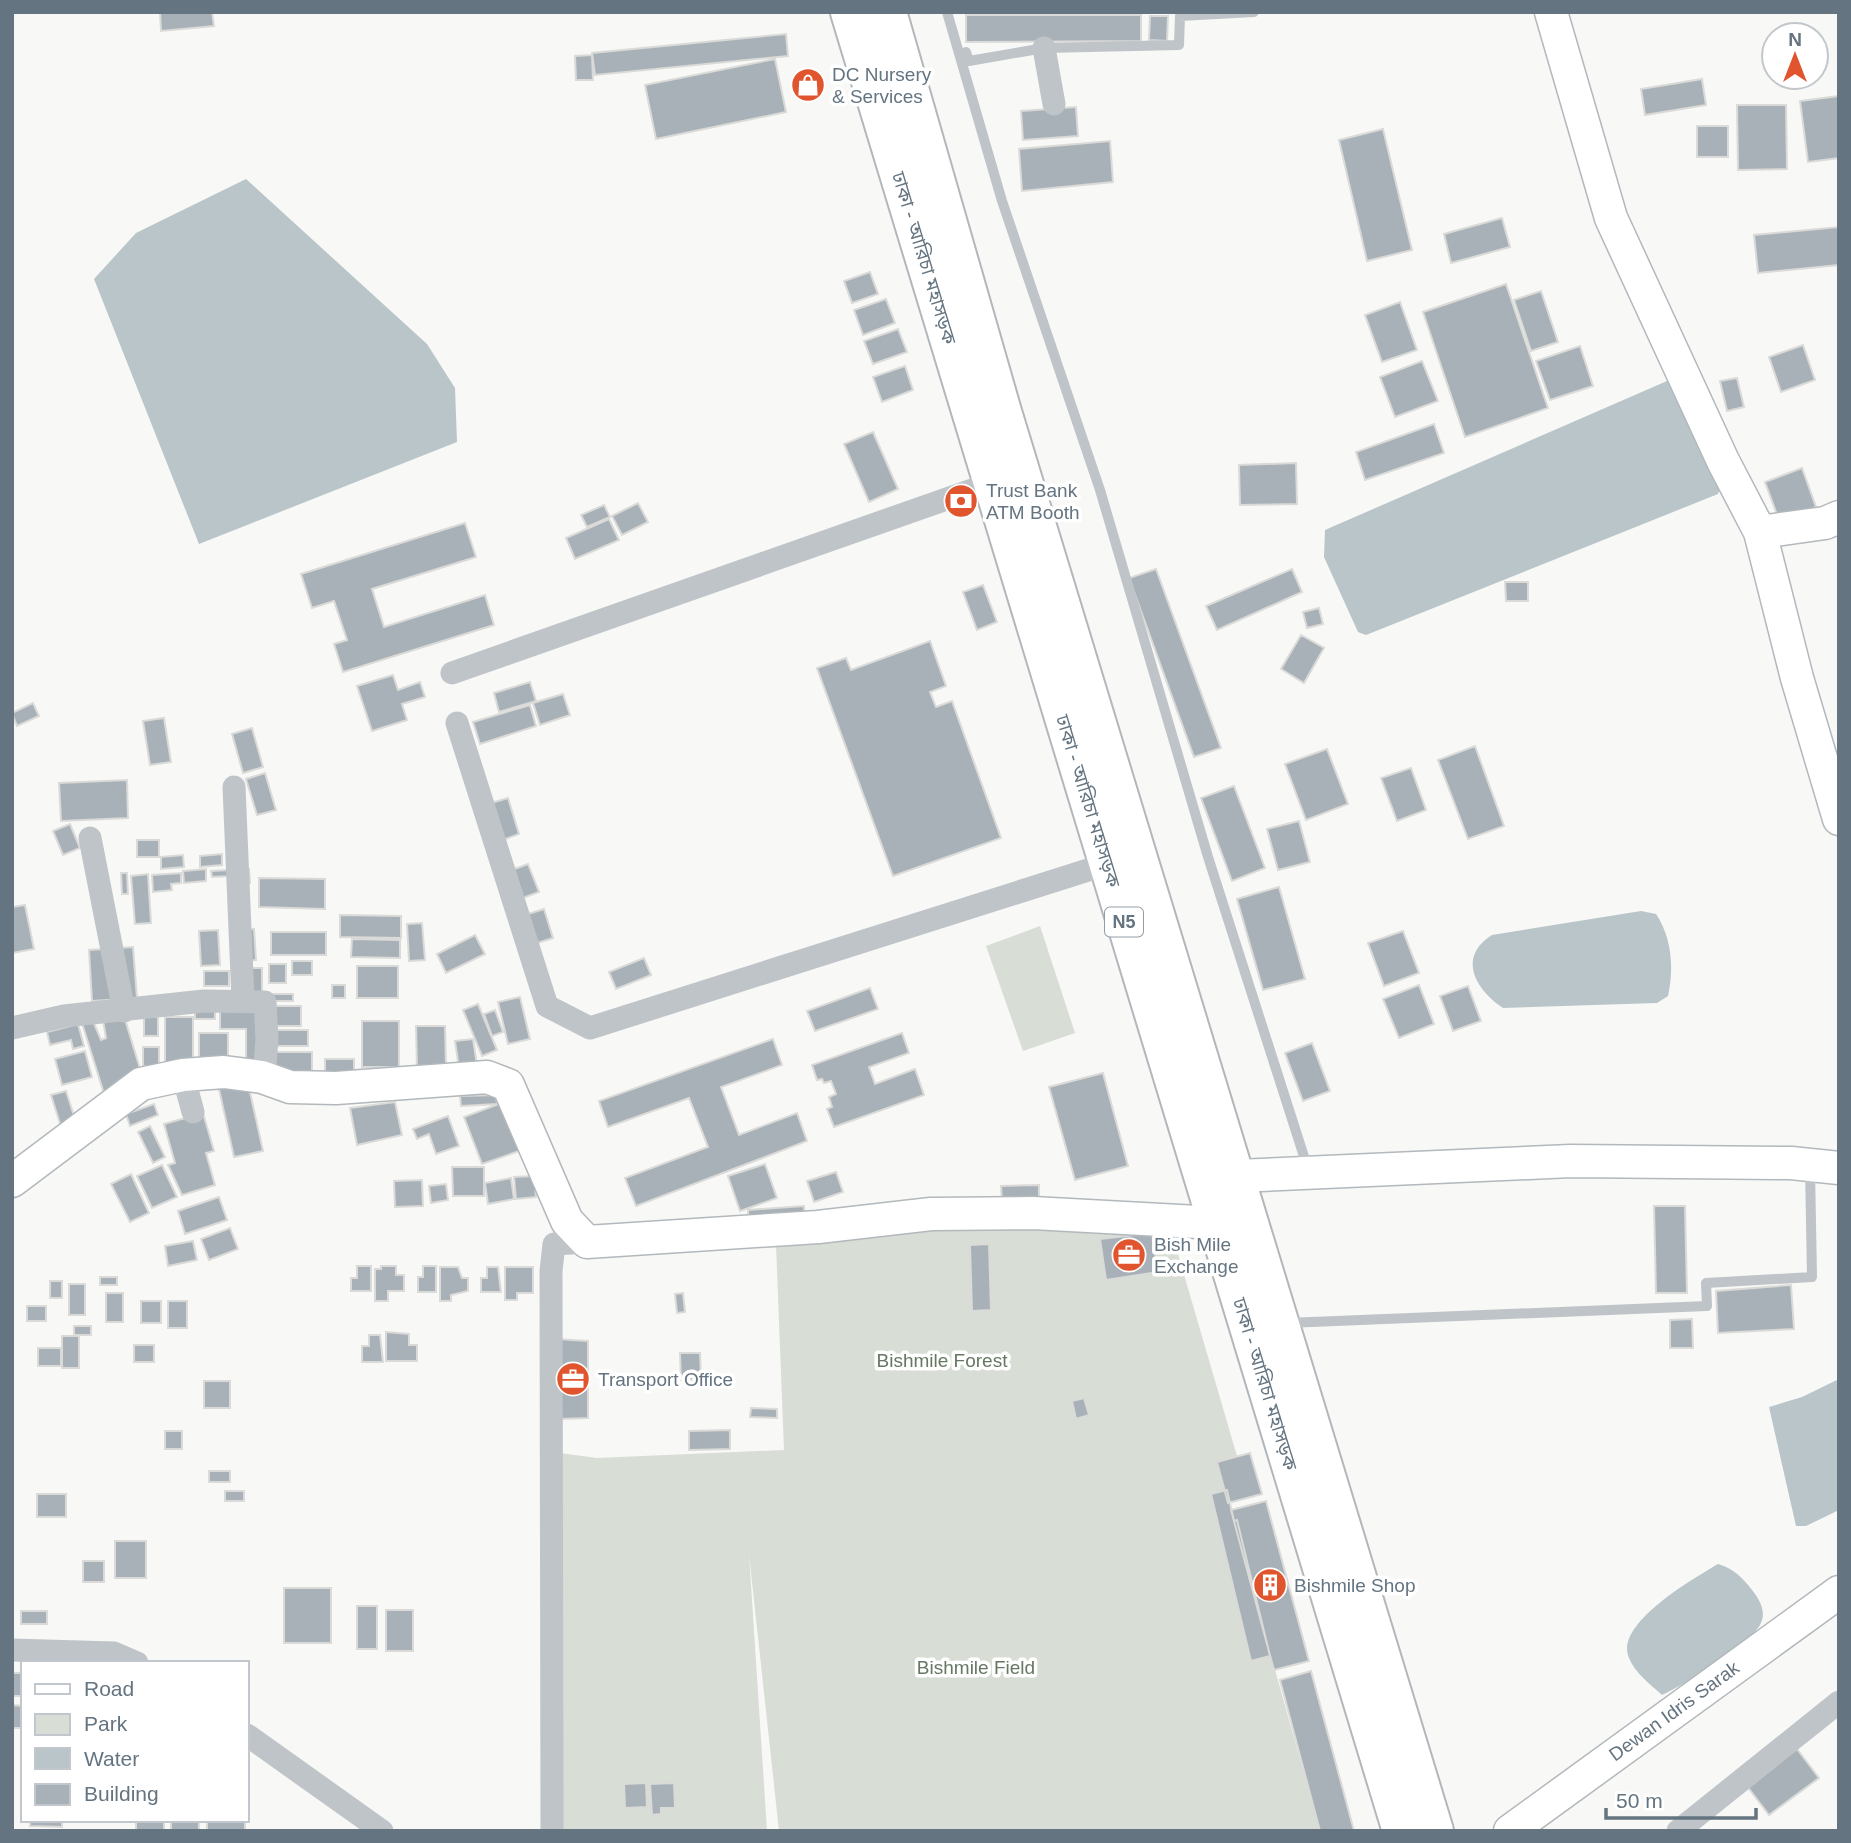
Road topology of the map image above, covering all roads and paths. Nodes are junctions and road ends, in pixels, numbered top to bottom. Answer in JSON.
{"nodes":[{"id":1,"x":850,"y":12,"type":"edge"},
{"id":2,"x":887,"y":12,"type":"edge"},
{"id":3,"x":947,"y":12,"type":"edge"},
{"id":4,"x":954,"y":12,"type":"edge"},
{"id":5,"x":1254,"y":12,"type":"edge"},
{"id":6,"x":1550,"y":12,"type":"edge"},
{"id":7,"x":1044,"y":48,"type":"junction"},
{"id":8,"x":1054,"y":104,"type":"dead end"},
{"id":9,"x":992,"y":483,"type":"junction"},
{"id":10,"x":1839,"y":517,"type":"edge"},
{"id":11,"x":1760,"y":532,"type":"junction"},
{"id":12,"x":452,"y":673,"type":"dead end"},
{"id":13,"x":457,"y":723,"type":"dead end"},
{"id":14,"x":234,"y":787,"type":"dead end"},
{"id":15,"x":1839,"y":819,"type":"edge"},
{"id":16,"x":90,"y":838,"type":"dead end"},
{"id":17,"x":1107,"y":864,"type":"junction"},
{"id":18,"x":243,"y":1000,"type":"junction"},
{"id":19,"x":124,"y":1010,"type":"junction"},
{"id":20,"x":12,"y":1028,"type":"edge"},
{"id":21,"x":183,"y":1075,"type":"junction"},
{"id":22,"x":264,"y":1077,"type":"junction"},
{"id":23,"x":192,"y":1112,"type":"dead end"},
{"id":24,"x":1824,"y":1166,"type":"edge"},
{"id":25,"x":1309,"y":1172,"type":"junction"},
{"id":26,"x":1237,"y":1176,"type":"junction"},
{"id":27,"x":12,"y":1181,"type":"edge"},
{"id":28,"x":1216,"y":1223,"type":"junction"},
{"id":29,"x":587,"y":1242,"type":"junction"},
{"id":30,"x":1281,"y":1324,"type":"junction"},
{"id":31,"x":1839,"y":1592,"type":"edge"},
{"id":32,"x":12,"y":1650,"type":"edge"},
{"id":33,"x":132,"y":1661,"type":"edge"},
{"id":34,"x":1839,"y":1702,"type":"edge"},
{"id":35,"x":248,"y":1736,"type":"edge"},
{"id":36,"x":382,"y":1831,"type":"edge"},
{"id":37,"x":552,"y":1831,"type":"edge"},
{"id":38,"x":1402,"y":1831,"type":"edge"},
{"id":39,"x":1434,"y":1831,"type":"edge"},
{"id":40,"x":1510,"y":1831,"type":"edge"},
{"id":41,"x":1678,"y":1831,"type":"edge"}],
"edges":[{"from":1,"to":9,"type":"highway","name":"ঢাকা - আরিচা মহাসড়ক","number":"N5"},
{"from":2,"to":26,"type":"highway","name":"ঢাকা - আরিচা মহাসড়ক","number":"N5"},
{"from":3,"to":25,"type":"lane"},
{"from":4,"to":7,"type":"lane"},
{"from":5,"to":7,"type":"lane"},
{"from":6,"to":11,"type":"street"},
{"from":7,"to":8,"type":"street"},
{"from":9,"to":12,"type":"street"},
{"from":9,"to":17,"type":"highway","name":"ঢাকা - আরিচা মহাসড়ক","number":"N5"},
{"from":10,"to":11,"type":"street"},
{"from":11,"to":15,"type":"street"},
{"from":13,"to":17,"type":"street"},
{"from":14,"to":18,"type":"street"},
{"from":16,"to":19,"type":"street"},
{"from":17,"to":28,"type":"highway","name":"ঢাকা - আরিচা মহাসড়ক","number":"N5"},
{"from":18,"to":19,"type":"street"},
{"from":18,"to":22,"type":"street"},
{"from":19,"to":20,"type":"street"},
{"from":21,"to":22,"type":"street"},
{"from":21,"to":23,"type":"street"},
{"from":21,"to":27,"type":"street"},
{"from":22,"to":29,"type":"street"},
{"from":24,"to":25,"type":"street"},
{"from":24,"to":30,"type":"lane"},
{"from":25,"to":26,"type":"street"},
{"from":26,"to":30,"type":"highway","name":"ঢাকা - আরিচা মহাসড়ক","number":"N5"},
{"from":28,"to":29,"type":"street"},
{"from":28,"to":38,"type":"highway","name":"ঢাকা - আরিচা মহাসড়ক","number":"N5"},
{"from":29,"to":37,"type":"street"},
{"from":30,"to":39,"type":"highway","name":"ঢাকা - আরিচা মহাসড়ক","number":"N5"},
{"from":31,"to":40,"type":"street","name":"Dewan Idris Sarak"},
{"from":32,"to":33,"type":"street"},
{"from":34,"to":41,"type":"street"},
{"from":35,"to":36,"type":"street"}]}
